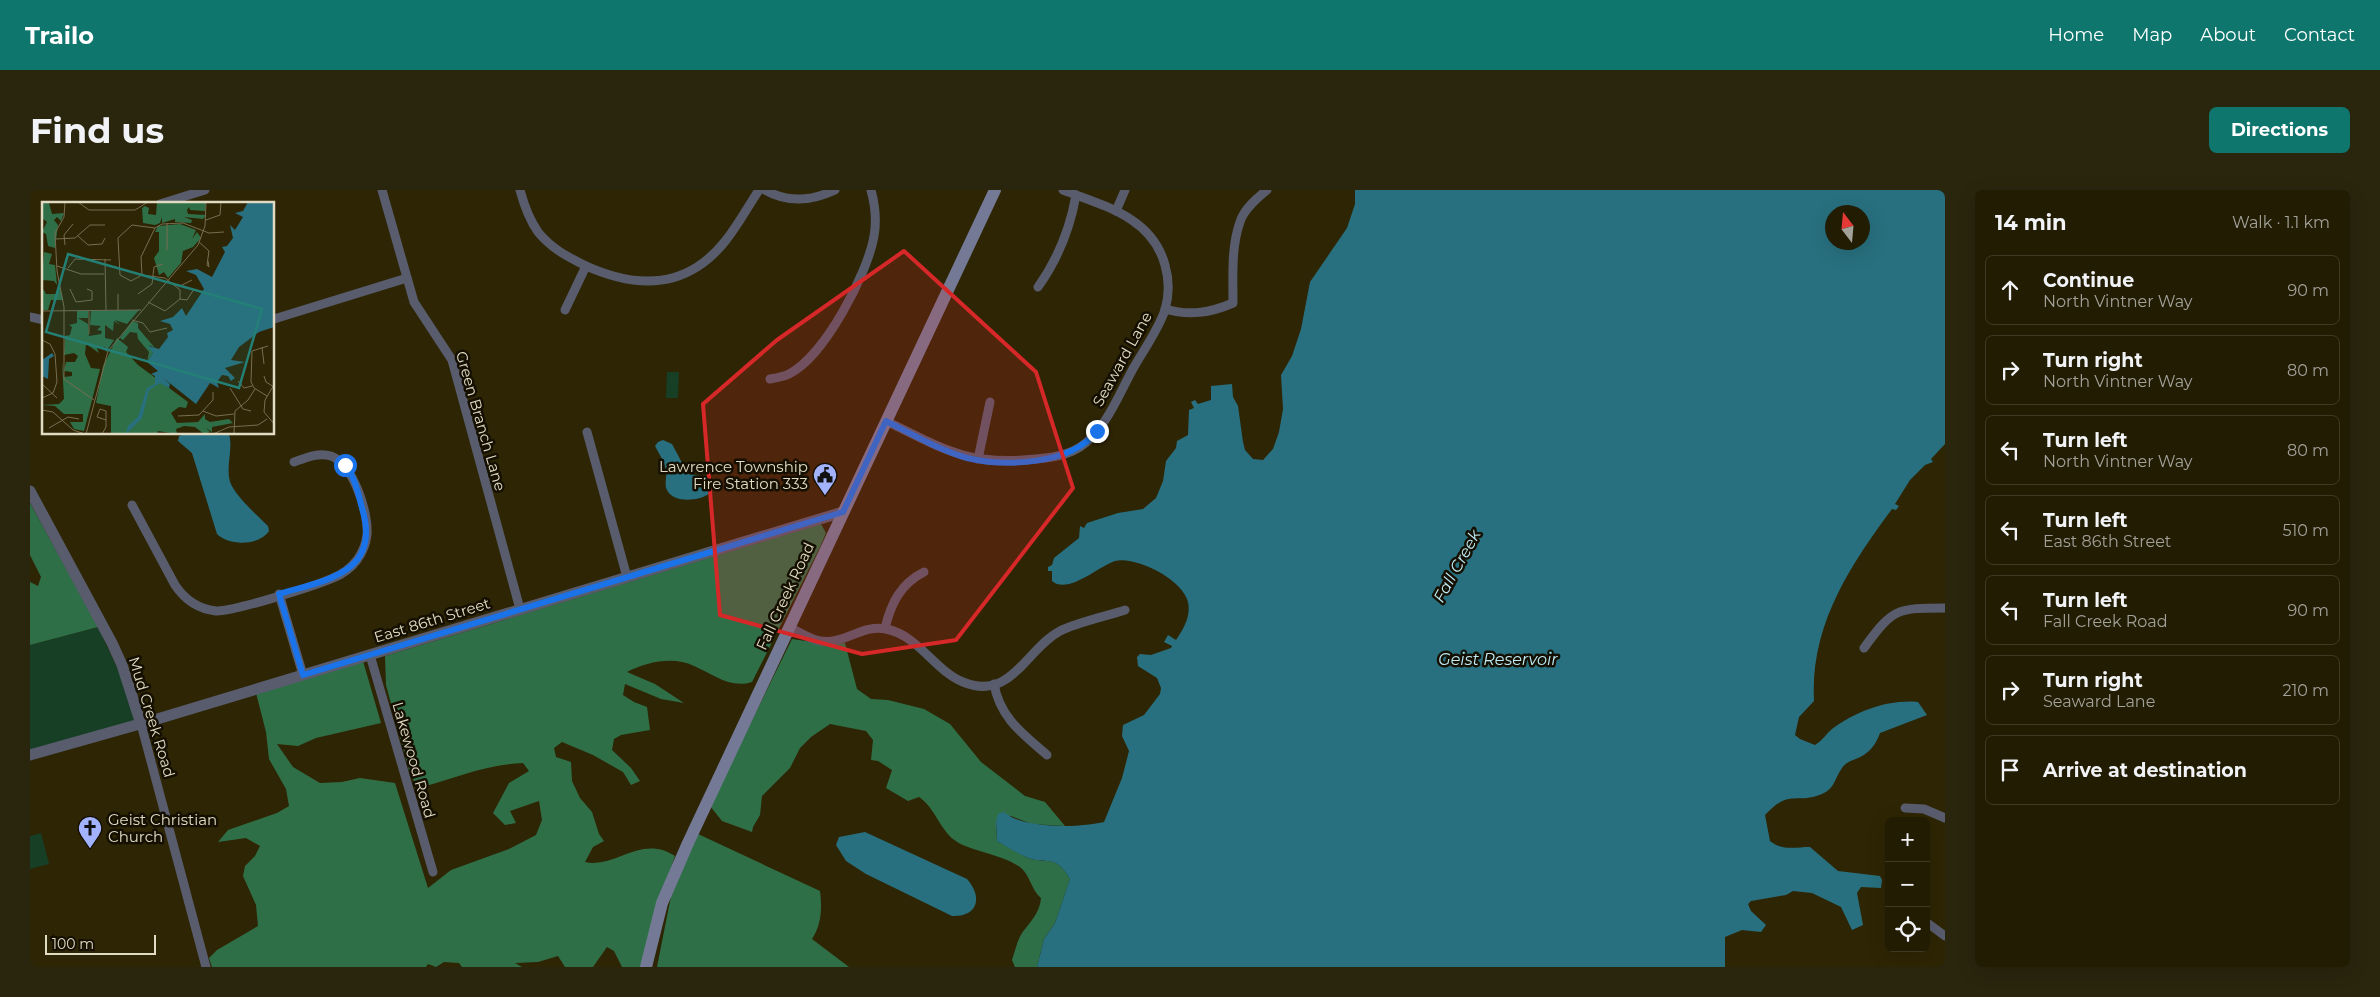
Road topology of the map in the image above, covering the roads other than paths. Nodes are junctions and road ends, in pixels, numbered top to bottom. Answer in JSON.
{"nodes":[{"id":1,"x":205,"y":190,"type":"edge"},
{"id":2,"x":382,"y":190,"type":"edge"},
{"id":3,"x":520,"y":190,"type":"edge"},
{"id":4,"x":759,"y":190,"type":"edge"},
{"id":5,"x":765,"y":190,"type":"edge"},
{"id":6,"x":835,"y":190,"type":"edge"},
{"id":7,"x":871,"y":190,"type":"edge"},
{"id":8,"x":995,"y":190,"type":"edge"},
{"id":9,"x":1063,"y":190,"type":"edge"},
{"id":10,"x":1125,"y":190,"type":"edge"},
{"id":11,"x":1267,"y":190,"type":"edge"},
{"id":12,"x":1076,"y":195,"type":"junction"},
{"id":13,"x":166,"y":202,"type":"edge"},
{"id":14,"x":1116,"y":211,"type":"junction"},
{"id":15,"x":586,"y":266,"type":"junction"},
{"id":16,"x":407,"y":278,"type":"junction"},
{"id":17,"x":1038,"y":287,"type":"dead end"},
{"id":18,"x":1165,"y":309,"type":"junction"},
{"id":19,"x":565,"y":310,"type":"dead end"},
{"id":20,"x":275,"y":319,"type":"edge"},
{"id":21,"x":770,"y":379,"type":"dead end"},
{"id":22,"x":990,"y":402,"type":"dead end"},
{"id":23,"x":886,"y":421,"type":"junction"},
{"id":24,"x":587,"y":432,"type":"dead end"},
{"id":25,"x":978,"y":459,"type":"junction"},
{"id":26,"x":294,"y":462,"type":"dead end"},
{"id":27,"x":30,"y":491,"type":"edge"},
{"id":28,"x":132,"y":505,"type":"dead end"},
{"id":29,"x":843,"y":512,"type":"junction"},
{"id":30,"x":924,"y":572,"type":"dead end"},
{"id":31,"x":628,"y":577,"type":"junction"},
{"id":32,"x":279,"y":594,"type":"junction"},
{"id":33,"x":1945,"y":608,"type":"edge"},
{"id":34,"x":520,"y":609,"type":"junction"},
{"id":35,"x":1125,"y":610,"type":"dead end"},
{"id":36,"x":789,"y":627,"type":"junction"},
{"id":37,"x":885,"y":628,"type":"junction"},
{"id":38,"x":1864,"y":648,"type":"dead end"},
{"id":39,"x":370,"y":655,"type":"junction"},
{"id":40,"x":303,"y":675,"type":"junction"},
{"id":41,"x":994,"y":684,"type":"junction"},
{"id":42,"x":141,"y":724,"type":"junction"},
{"id":43,"x":30,"y":755,"type":"edge"},
{"id":44,"x":1047,"y":755,"type":"dead end"},
{"id":45,"x":1905,"y":808,"type":"dead end"},
{"id":46,"x":1945,"y":818,"type":"edge"},
{"id":47,"x":433,"y":872,"type":"dead end"},
{"id":48,"x":1930,"y":925,"type":"edge"},
{"id":49,"x":1945,"y":936,"type":"edge"},
{"id":50,"x":206,"y":967,"type":"edge"},
{"id":51,"x":646,"y":967,"type":"edge"}],
"edges":[{"from":1,"to":13,"type":"street"},
{"from":2,"to":16,"type":"street","name":"Green Branch Lane"},
{"from":3,"to":15,"type":"street"},
{"from":4,"to":15,"type":"street"},
{"from":5,"to":6,"type":"street"},
{"from":7,"to":21,"type":"street"},
{"from":8,"to":23,"type":"main road","name":"Fall Creek Road"},
{"from":9,"to":12,"type":"street","name":"Seaward Lane"},
{"from":10,"to":14,"type":"street"},
{"from":11,"to":18,"type":"street"},
{"from":12,"to":14,"type":"street","name":"Seaward Lane"},
{"from":12,"to":17,"type":"street"},
{"from":14,"to":18,"type":"street","name":"Seaward Lane"},
{"from":15,"to":19,"type":"street"},
{"from":16,"to":20,"type":"street"},
{"from":16,"to":34,"type":"street","name":"Green Branch Lane"},
{"from":18,"to":25,"type":"street","name":"Seaward Lane"},
{"from":22,"to":25,"type":"street"},
{"from":23,"to":25,"type":"street","name":"Seaward Lane"},
{"from":23,"to":29,"type":"main road","name":"Fall Creek Road"},
{"from":24,"to":31,"type":"street"},
{"from":26,"to":32,"type":"street"},
{"from":27,"to":42,"type":"street","name":"Mud Creek Road"},
{"from":28,"to":32,"type":"street"},
{"from":29,"to":31,"type":"street","name":"East 86th Street"},
{"from":29,"to":36,"type":"main road","name":"Fall Creek Road"},
{"from":30,"to":37,"type":"street"},
{"from":31,"to":34,"type":"street","name":"East 86th Street"},
{"from":32,"to":40,"type":"street"},
{"from":33,"to":38,"type":"street"},
{"from":34,"to":39,"type":"street","name":"East 86th Street"},
{"from":35,"to":41,"type":"street"},
{"from":36,"to":37,"type":"street"},
{"from":36,"to":51,"type":"main road","name":"Fall Creek Road"},
{"from":37,"to":41,"type":"street"},
{"from":39,"to":40,"type":"street","name":"East 86th Street"},
{"from":39,"to":47,"type":"street","name":"Lakewood Road"},
{"from":40,"to":42,"type":"street","name":"East 86th Street"},
{"from":41,"to":44,"type":"street"},
{"from":42,"to":43,"type":"street","name":"East 86th Street"},
{"from":42,"to":50,"type":"street","name":"Mud Creek Road"},
{"from":45,"to":46,"type":"street"},
{"from":48,"to":49,"type":"street"}]}
